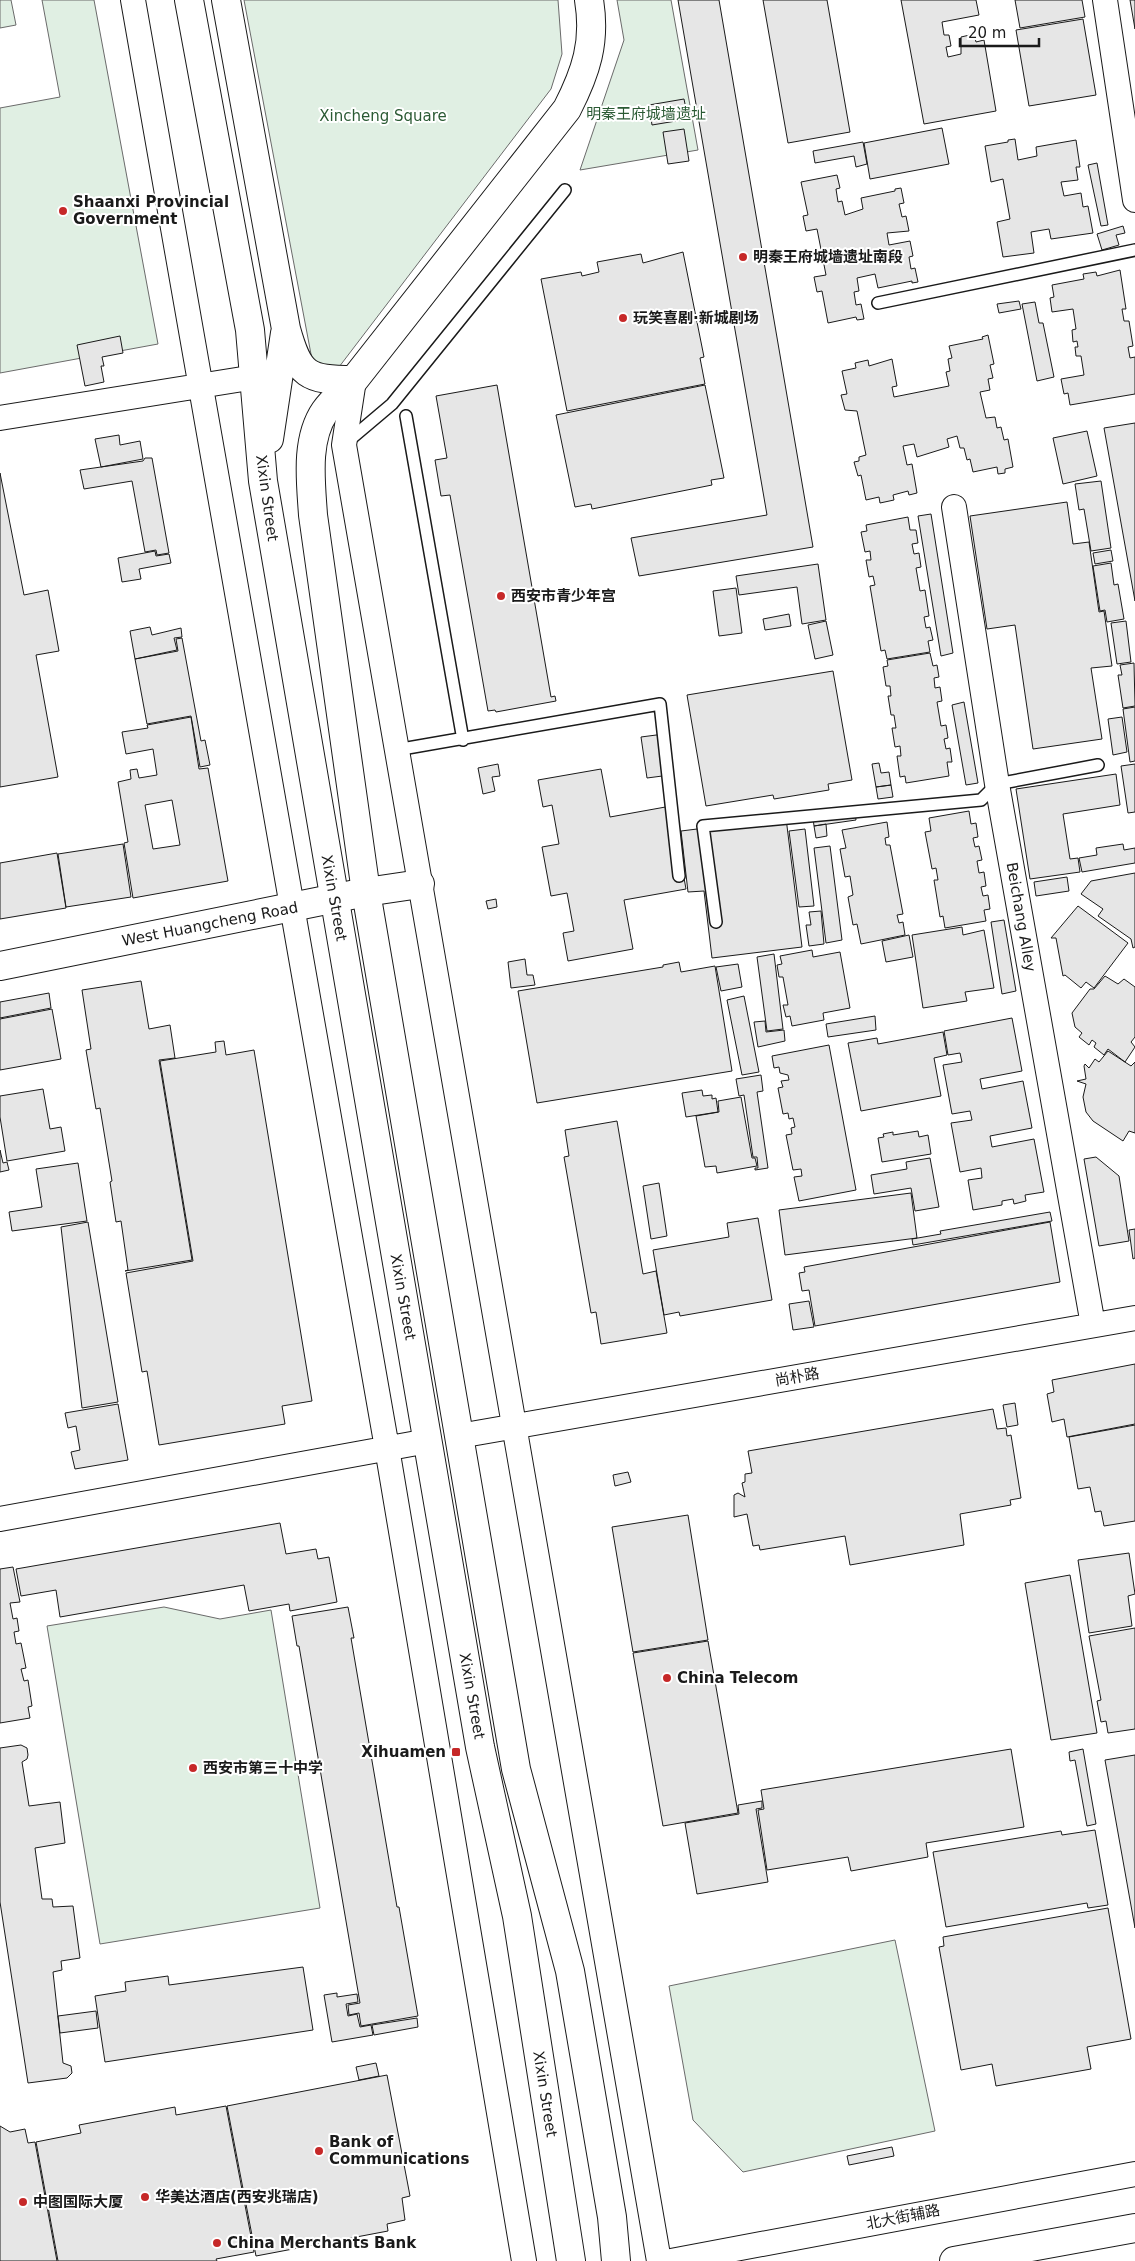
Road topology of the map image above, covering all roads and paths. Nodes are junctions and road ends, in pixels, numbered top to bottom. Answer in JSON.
{"nodes":[{"id":1,"x":133,"y":0,"type":"edge"},
{"id":2,"x":189,"y":0,"type":"edge"},
{"id":3,"x":226,"y":0,"type":"edge"},
{"id":4,"x":589,"y":0,"type":"edge"},
{"id":5,"x":1104,"y":0,"type":"edge"},
{"id":6,"x":564,"y":190,"type":"dead end"},
{"id":7,"x":1135,"y":200,"type":"edge"},
{"id":8,"x":1135,"y":250,"type":"edge"},
{"id":9,"x":878,"y":303,"type":"dead end"},
{"id":10,"x":286,"y":329,"type":"junction"},
{"id":11,"x":255,"y":376,"type":"junction"},
{"id":12,"x":354,"y":380,"type":"junction"},
{"id":13,"x":201,"y":384,"type":"junction"},
{"id":14,"x":406,"y":416,"type":"dead end"},
{"id":15,"x":0,"y":418,"type":"edge"},
{"id":16,"x":344,"y":445,"type":"junction"},
{"id":17,"x":263,"y":481,"type":"junction"},
{"id":18,"x":954,"y":507,"type":"dead end"},
{"id":19,"x":463,"y":740,"type":"junction"},
{"id":20,"x":396,"y":750,"type":"junction"},
{"id":21,"x":1098,"y":765,"type":"dead end"},
{"id":22,"x":997,"y":784,"type":"junction"},
{"id":23,"x":679,"y":876,"type":"dead end"},
{"id":24,"x":420,"y":884,"type":"junction"},
{"id":25,"x":366,"y":892,"type":"junction"},
{"id":26,"x":334,"y":900,"type":"junction"},
{"id":27,"x":291,"y":907,"type":"junction"},
{"id":28,"x":716,"y":922,"type":"dead end"},
{"id":29,"x":0,"y":966,"type":"edge"},
{"id":30,"x":1135,"y":1318,"type":"edge"},
{"id":31,"x":1093,"y":1325,"type":"junction"},
{"id":32,"x":514,"y":1426,"type":"junction"},
{"id":33,"x":459,"y":1436,"type":"junction"},
{"id":34,"x":428,"y":1442,"type":"junction"},
{"id":35,"x":387,"y":1448,"type":"junction"},
{"id":36,"x":0,"y":1519,"type":"edge"},
{"id":37,"x":1135,"y":2174,"type":"edge"},
{"id":38,"x":1135,"y":2228,"type":"edge"},
{"id":39,"x":524,"y":2261,"type":"edge"},
{"id":40,"x":571,"y":2261,"type":"edge"},
{"id":41,"x":616,"y":2261,"type":"edge"},
{"id":42,"x":658,"y":2261,"type":"edge"},
{"id":43,"x":671,"y":2261,"type":"edge"},
{"id":44,"x":954,"y":2261,"type":"edge"}],
"edges":[{"from":1,"to":13,"type":"street"},
{"from":2,"to":11,"type":"main road","name":"Xixin Street"},
{"from":3,"to":10,"type":"main road"},
{"from":4,"to":12,"type":"main road","name":"Xixin Street"},
{"from":5,"to":7,"type":"street"},
{"from":6,"to":16,"type":"lane"},
{"from":8,"to":9,"type":"lane"},
{"from":10,"to":12,"type":"main road"},
{"from":10,"to":17,"type":"main road"},
{"from":11,"to":13,"type":"street"},
{"from":11,"to":17,"type":"main road","name":"Xixin Street"},
{"from":12,"to":16,"type":"street"},
{"from":12,"to":25,"type":"main road","name":"Xixin Street"},
{"from":13,"to":15,"type":"street"},
{"from":13,"to":27,"type":"street"},
{"from":14,"to":19,"type":"lane"},
{"from":16,"to":20,"type":"street"},
{"from":17,"to":26,"type":"main road","name":"Xixin Street"},
{"from":18,"to":22,"type":"street","name":"Beichang Alley"},
{"from":19,"to":20,"type":"lane"},
{"from":19,"to":23,"type":"lane"},
{"from":20,"to":24,"type":"street"},
{"from":21,"to":22,"type":"lane"},
{"from":22,"to":28,"type":"lane"},
{"from":22,"to":31,"type":"street","name":"Beichang Alley"},
{"from":24,"to":25,"type":"main road","name":"West Huangcheng Road"},
{"from":24,"to":32,"type":"street"},
{"from":25,"to":26,"type":"main road","name":"West Huangcheng Road"},
{"from":25,"to":33,"type":"main road","name":"Xixin Street"},
{"from":26,"to":27,"type":"main road","name":"West Huangcheng Road"},
{"from":26,"to":34,"type":"main road","name":"Xixin Street"},
{"from":27,"to":29,"type":"main road","name":"West Huangcheng Road"},
{"from":27,"to":35,"type":"street"},
{"from":30,"to":31,"type":"street","name":"尚朴路"},
{"from":31,"to":32,"type":"street","name":"尚朴路"},
{"from":32,"to":33,"type":"street","name":"尚朴路"},
{"from":32,"to":42,"type":"street"},
{"from":33,"to":41,"type":"main road","name":"Xixin Street"},
{"from":34,"to":35,"type":"street"},
{"from":34,"to":40,"type":"main road","name":"Xixin Street"},
{"from":35,"to":36,"type":"street"},
{"from":35,"to":39,"type":"street"},
{"from":37,"to":43,"type":"street","name":"北大街辅路"},
{"from":38,"to":44,"type":"main road"}]}
